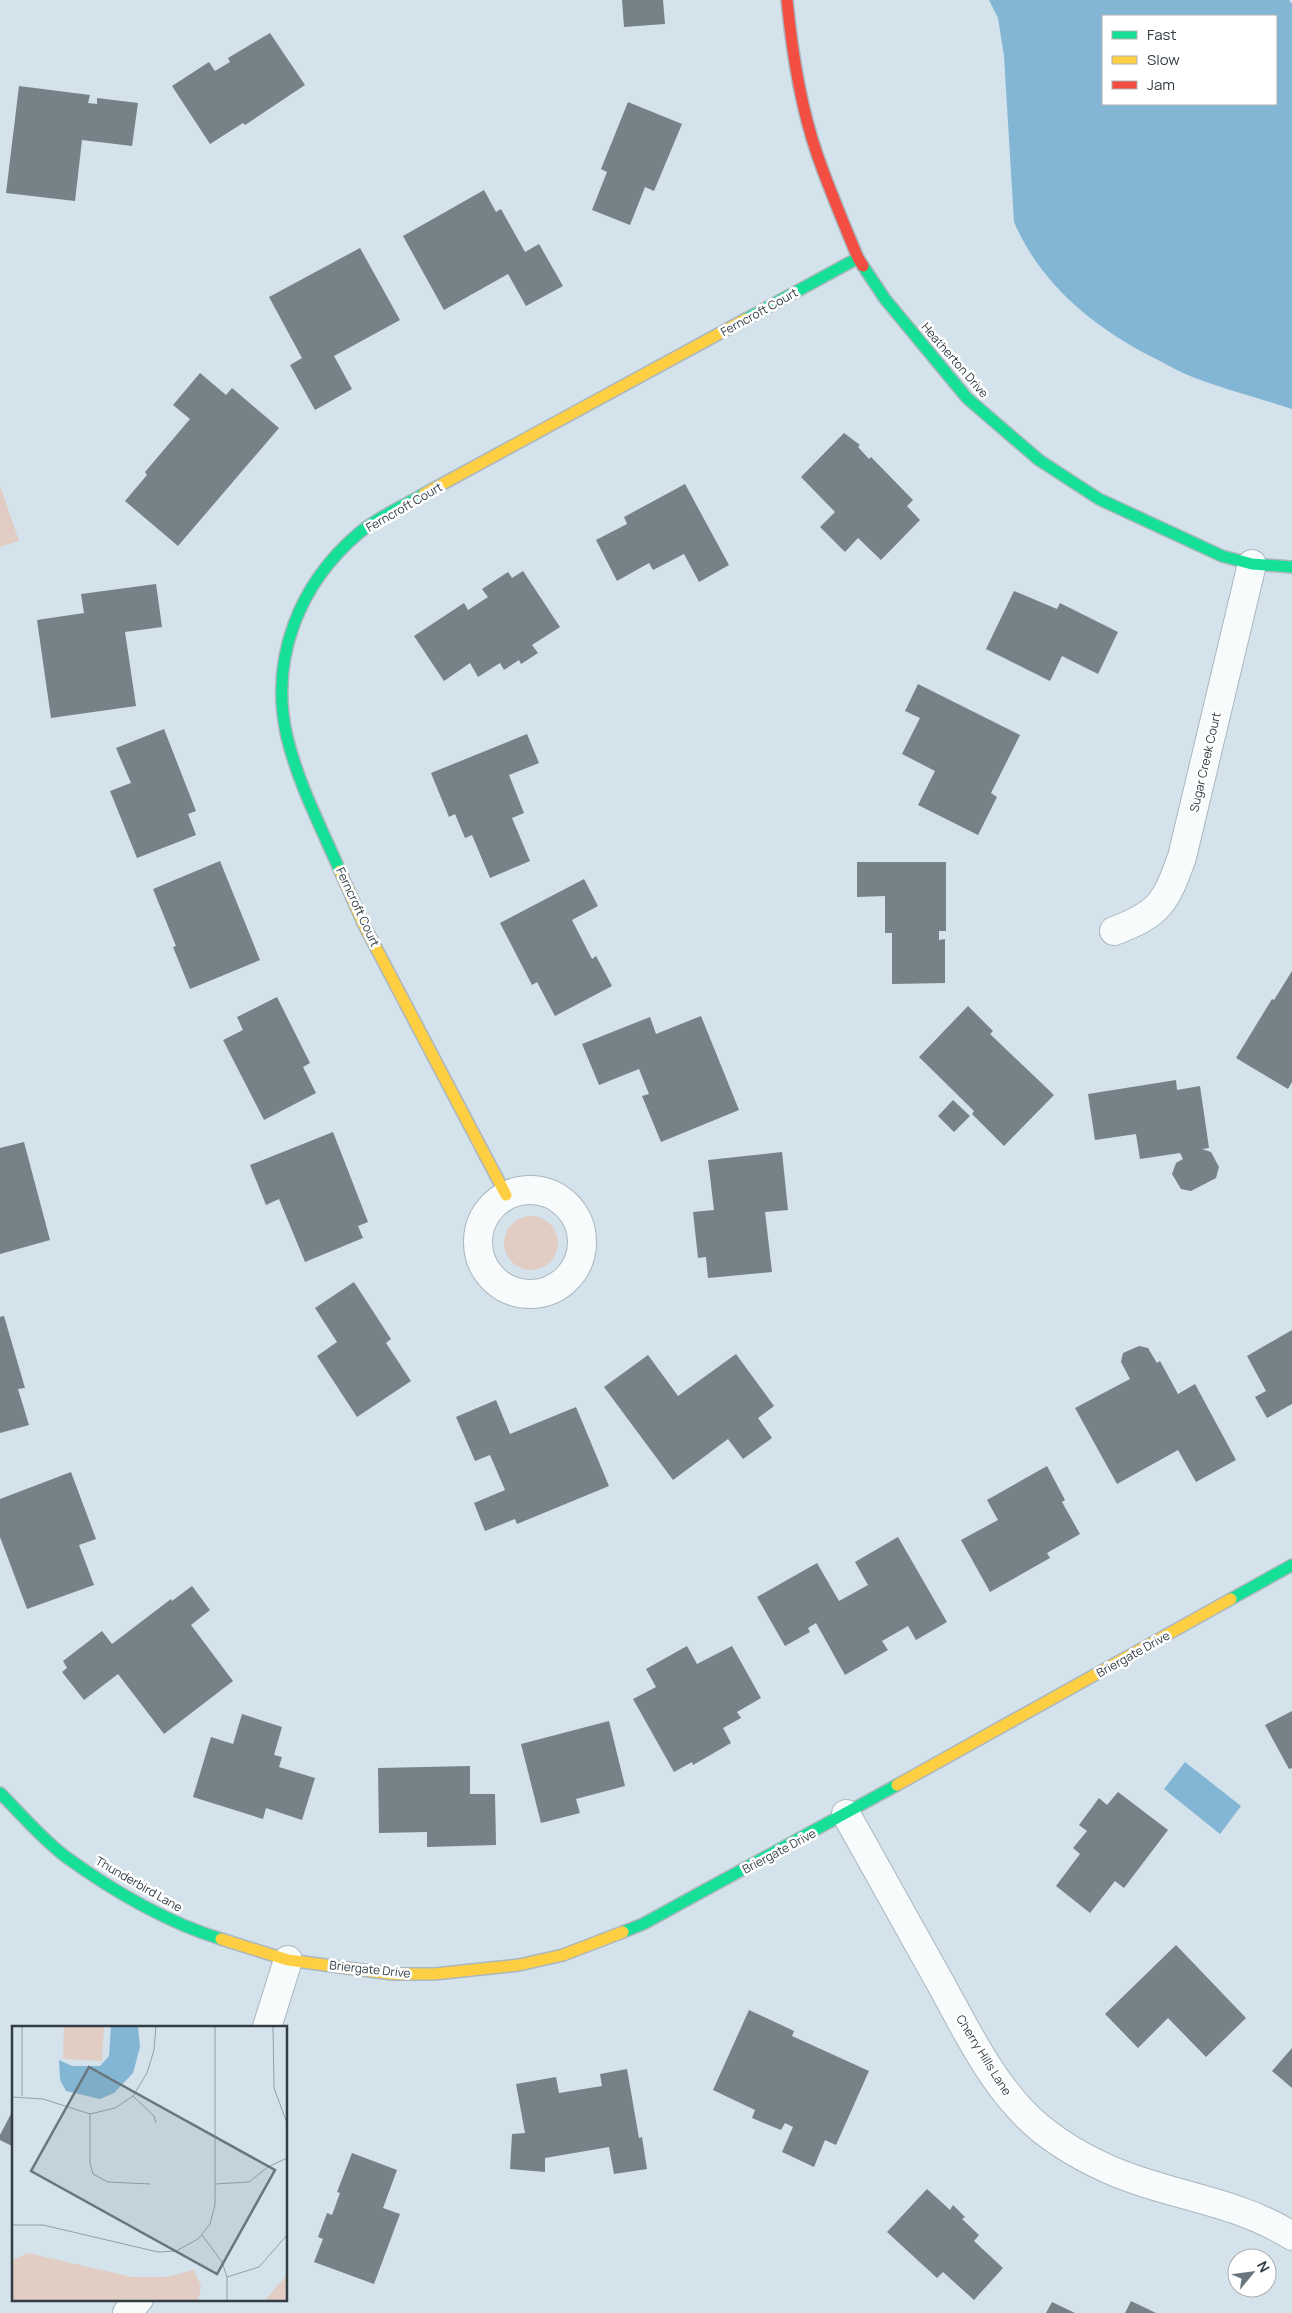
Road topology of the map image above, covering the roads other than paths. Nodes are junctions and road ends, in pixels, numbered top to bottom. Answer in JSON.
{"nodes":[{"id":1,"x":787,"y":0,"type":"edge"},
{"id":2,"x":858,"y":258,"type":"junction"},
{"id":3,"x":1252,"y":564,"type":"junction"},
{"id":4,"x":1292,"y":567,"type":"edge"},
{"id":5,"x":1114,"y":931,"type":"dead end"},
{"id":6,"x":506,"y":1195,"type":"dead end"},
{"id":7,"x":1292,"y":1565,"type":"edge"},
{"id":8,"x":0,"y":1793,"type":"edge"},
{"id":9,"x":846,"y":1814,"type":"junction"},
{"id":10,"x":288,"y":1960,"type":"junction"},
{"id":11,"x":267,"y":2026,"type":"edge"},
{"id":12,"x":1292,"y":2236,"type":"edge"},
{"id":13,"x":138,"y":2300,"type":"edge"},
{"id":14,"x":127,"y":2313,"type":"edge"}],
"edges":[{"from":1,"to":2,"type":"street","name":"Heatherton Drive"},
{"from":2,"to":3,"type":"street","name":"Heatherton Drive"},
{"from":2,"to":6,"type":"street","name":"Ferncroft Court"},
{"from":3,"to":4,"type":"street","name":"Heatherton Drive"},
{"from":3,"to":5,"type":"street","name":"Sugar Creek Court"},
{"from":7,"to":9,"type":"street","name":"Briergate Drive"},
{"from":8,"to":10,"type":"street","name":"Thunderbird Lane"},
{"from":9,"to":10,"type":"street","name":"Briergate Drive"},
{"from":9,"to":12,"type":"street","name":"Cherry Hills Lane"},
{"from":10,"to":11,"type":"street"},
{"from":13,"to":14,"type":"street"}]}
